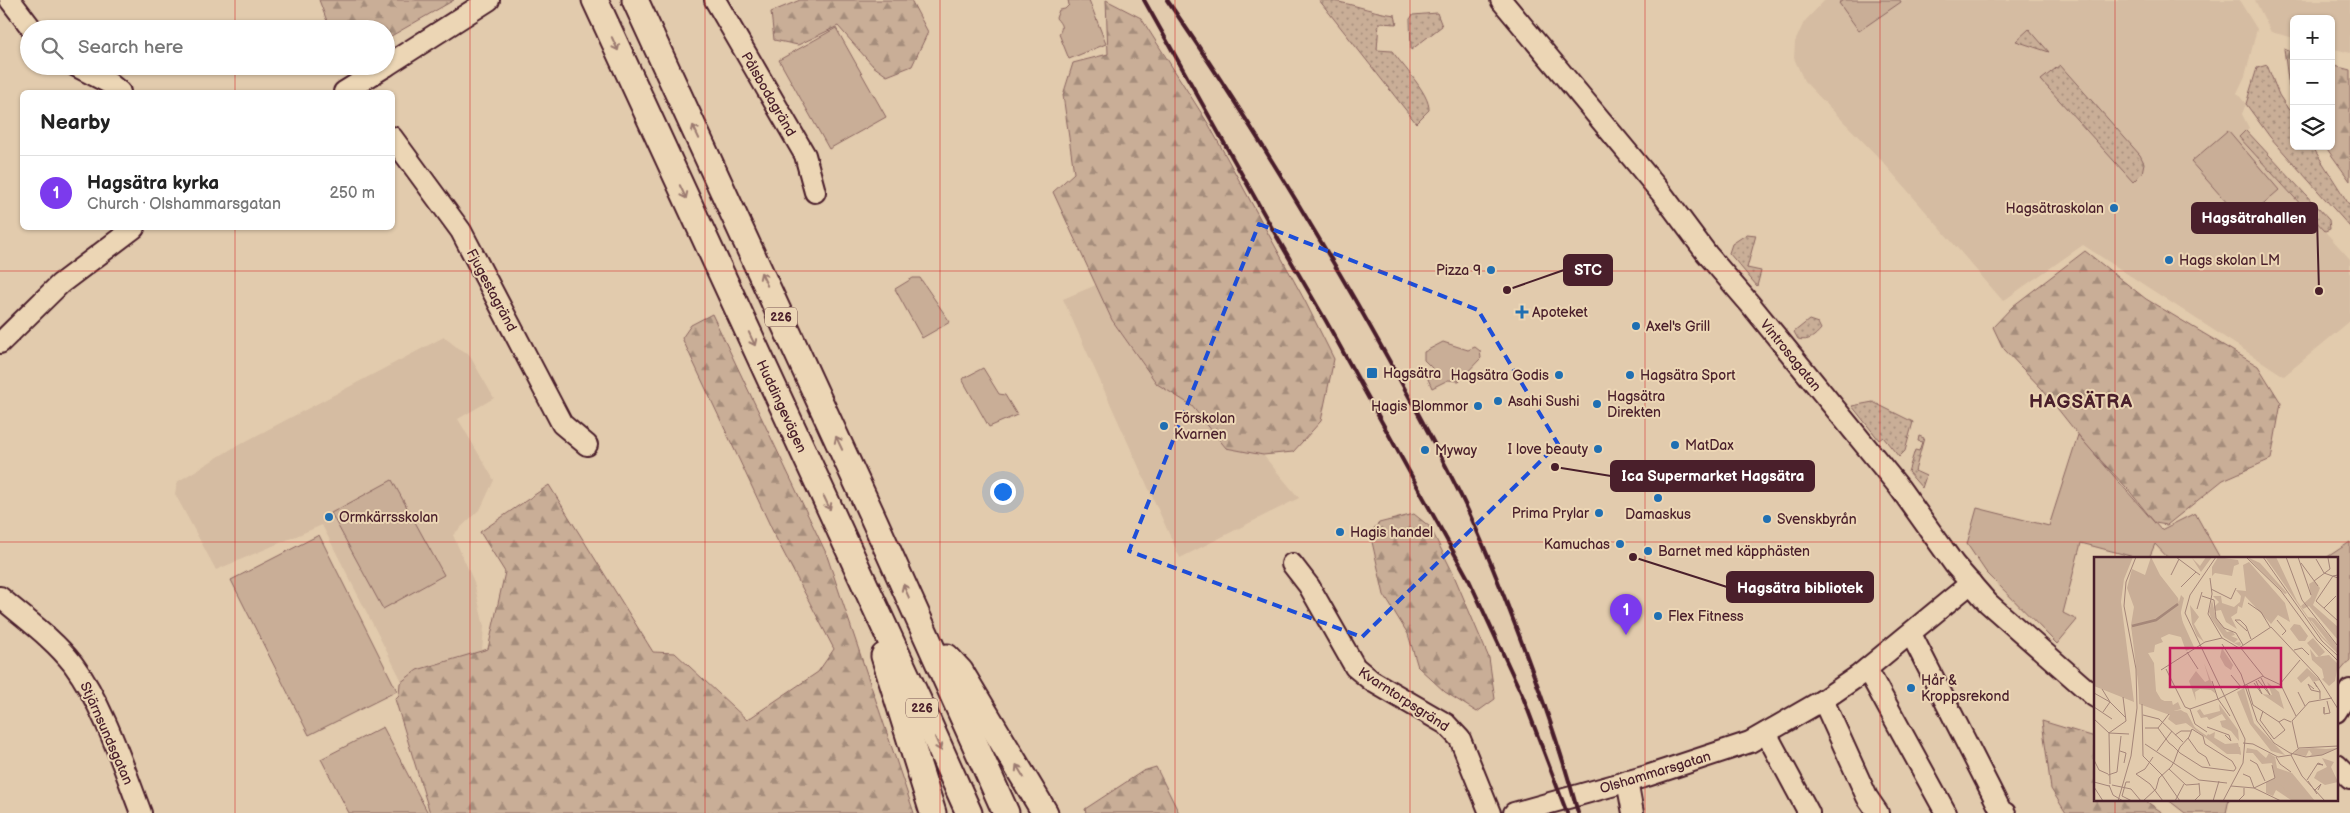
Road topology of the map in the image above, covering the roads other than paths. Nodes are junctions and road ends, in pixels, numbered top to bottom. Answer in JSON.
{"nodes":[{"id":1,"x":10,"y":0,"type":"edge"},
{"id":2,"x":489,"y":0,"type":"edge"},
{"id":3,"x":595,"y":0,"type":"edge"},
{"id":4,"x":635,"y":0,"type":"edge"},
{"id":5,"x":715,"y":0,"type":"edge"},
{"id":6,"x":1501,"y":0,"type":"edge"},
{"id":7,"x":25,"y":20,"type":"edge"},
{"id":8,"x":395,"y":60,"type":"edge"},
{"id":9,"x":92,"y":75,"type":"edge"},
{"id":10,"x":374,"y":75,"type":"edge"},
{"id":11,"x":117,"y":90,"type":"edge"},
{"id":12,"x":354,"y":90,"type":"edge"},
{"id":13,"x":395,"y":141,"type":"edge"},
{"id":14,"x":815,"y":192,"type":"dead end"},
{"id":15,"x":131,"y":230,"type":"edge"},
{"id":16,"x":0,"y":343,"type":"edge"},
{"id":17,"x":587,"y":445,"type":"dead end"},
{"id":18,"x":1292,"y":564,"type":"dead end"},
{"id":19,"x":1970,"y":582,"type":"junction"},
{"id":20,"x":0,"y":597,"type":"edge"},
{"id":21,"x":874,"y":605,"type":"junction"},
{"id":22,"x":1911,"y":634,"type":"junction"},
{"id":23,"x":926,"y":635,"type":"junction"},
{"id":24,"x":1866,"y":669,"type":"junction"},
{"id":25,"x":2350,"y":690,"type":"edge"},
{"id":26,"x":2094,"y":696,"type":"edge"},
{"id":27,"x":1823,"y":700,"type":"junction"},
{"id":28,"x":2338,"y":709,"type":"edge"},
{"id":29,"x":1766,"y":734,"type":"junction"},
{"id":30,"x":2338,"y":768,"type":"edge"},
{"id":31,"x":2350,"y":779,"type":"edge"},
{"id":32,"x":1627,"y":781,"type":"junction"},
{"id":33,"x":141,"y":813,"type":"edge"},
{"id":34,"x":933,"y":813,"type":"edge"},
{"id":35,"x":969,"y":813,"type":"edge"},
{"id":36,"x":1006,"y":813,"type":"edge"},
{"id":37,"x":1045,"y":813,"type":"edge"},
{"id":38,"x":1490,"y":813,"type":"edge"},
{"id":39,"x":1514,"y":813,"type":"edge"},
{"id":40,"x":1633,"y":813,"type":"edge"},
{"id":41,"x":1810,"y":813,"type":"edge"},
{"id":42,"x":1878,"y":813,"type":"edge"},
{"id":43,"x":1946,"y":813,"type":"edge"},
{"id":44,"x":2004,"y":813,"type":"edge"}],
"edges":[{"from":1,"to":7,"type":"street"},
{"from":2,"to":8,"type":"street"},
{"from":3,"to":21,"type":"main road","name":"Huddingevägen","number":"226","one_way":true},
{"from":23,"to":4,"type":"main road","number":"226","one_way":true},
{"from":5,"to":14,"type":"street","name":"Pålsbodagränd"},
{"from":6,"to":19,"type":"street","name":"Vintrosagatan"},
{"from":9,"to":11,"type":"street"},
{"from":10,"to":12,"type":"street"},
{"from":13,"to":17,"type":"street","name":"Fjugestagränd"},
{"from":15,"to":16,"type":"street"},
{"from":18,"to":38,"type":"street","name":"Kvarntorpsgränd"},
{"from":19,"to":22,"type":"street","name":"Olshammarsgatan"},
{"from":19,"to":26,"type":"street","name":"Vintrosagatan"},
{"from":20,"to":33,"type":"street","name":"Stjärnsundsgatan"},
{"from":21,"to":34,"type":"main road"},
{"from":21,"to":35,"type":"main road","name":"Huddingevägen","number":"226","one_way":true},
{"from":22,"to":24,"type":"street","name":"Olshammarsgatan"},
{"from":22,"to":44,"type":"street"},
{"from":23,"to":36,"type":"main road","number":"226"},
{"from":37,"to":23,"type":"main road","one_way":true},
{"from":24,"to":27,"type":"street","name":"Olshammarsgatan"},
{"from":24,"to":43,"type":"street"},
{"from":25,"to":28,"type":"street"},
{"from":27,"to":29,"type":"street","name":"Olshammarsgatan"},
{"from":27,"to":42,"type":"street"},
{"from":29,"to":32,"type":"street","name":"Olshammarsgatan"},
{"from":29,"to":41,"type":"street"},
{"from":30,"to":31,"type":"street"},
{"from":32,"to":39,"type":"street","name":"Olshammarsgatan"},
{"from":32,"to":40,"type":"street"}]}
